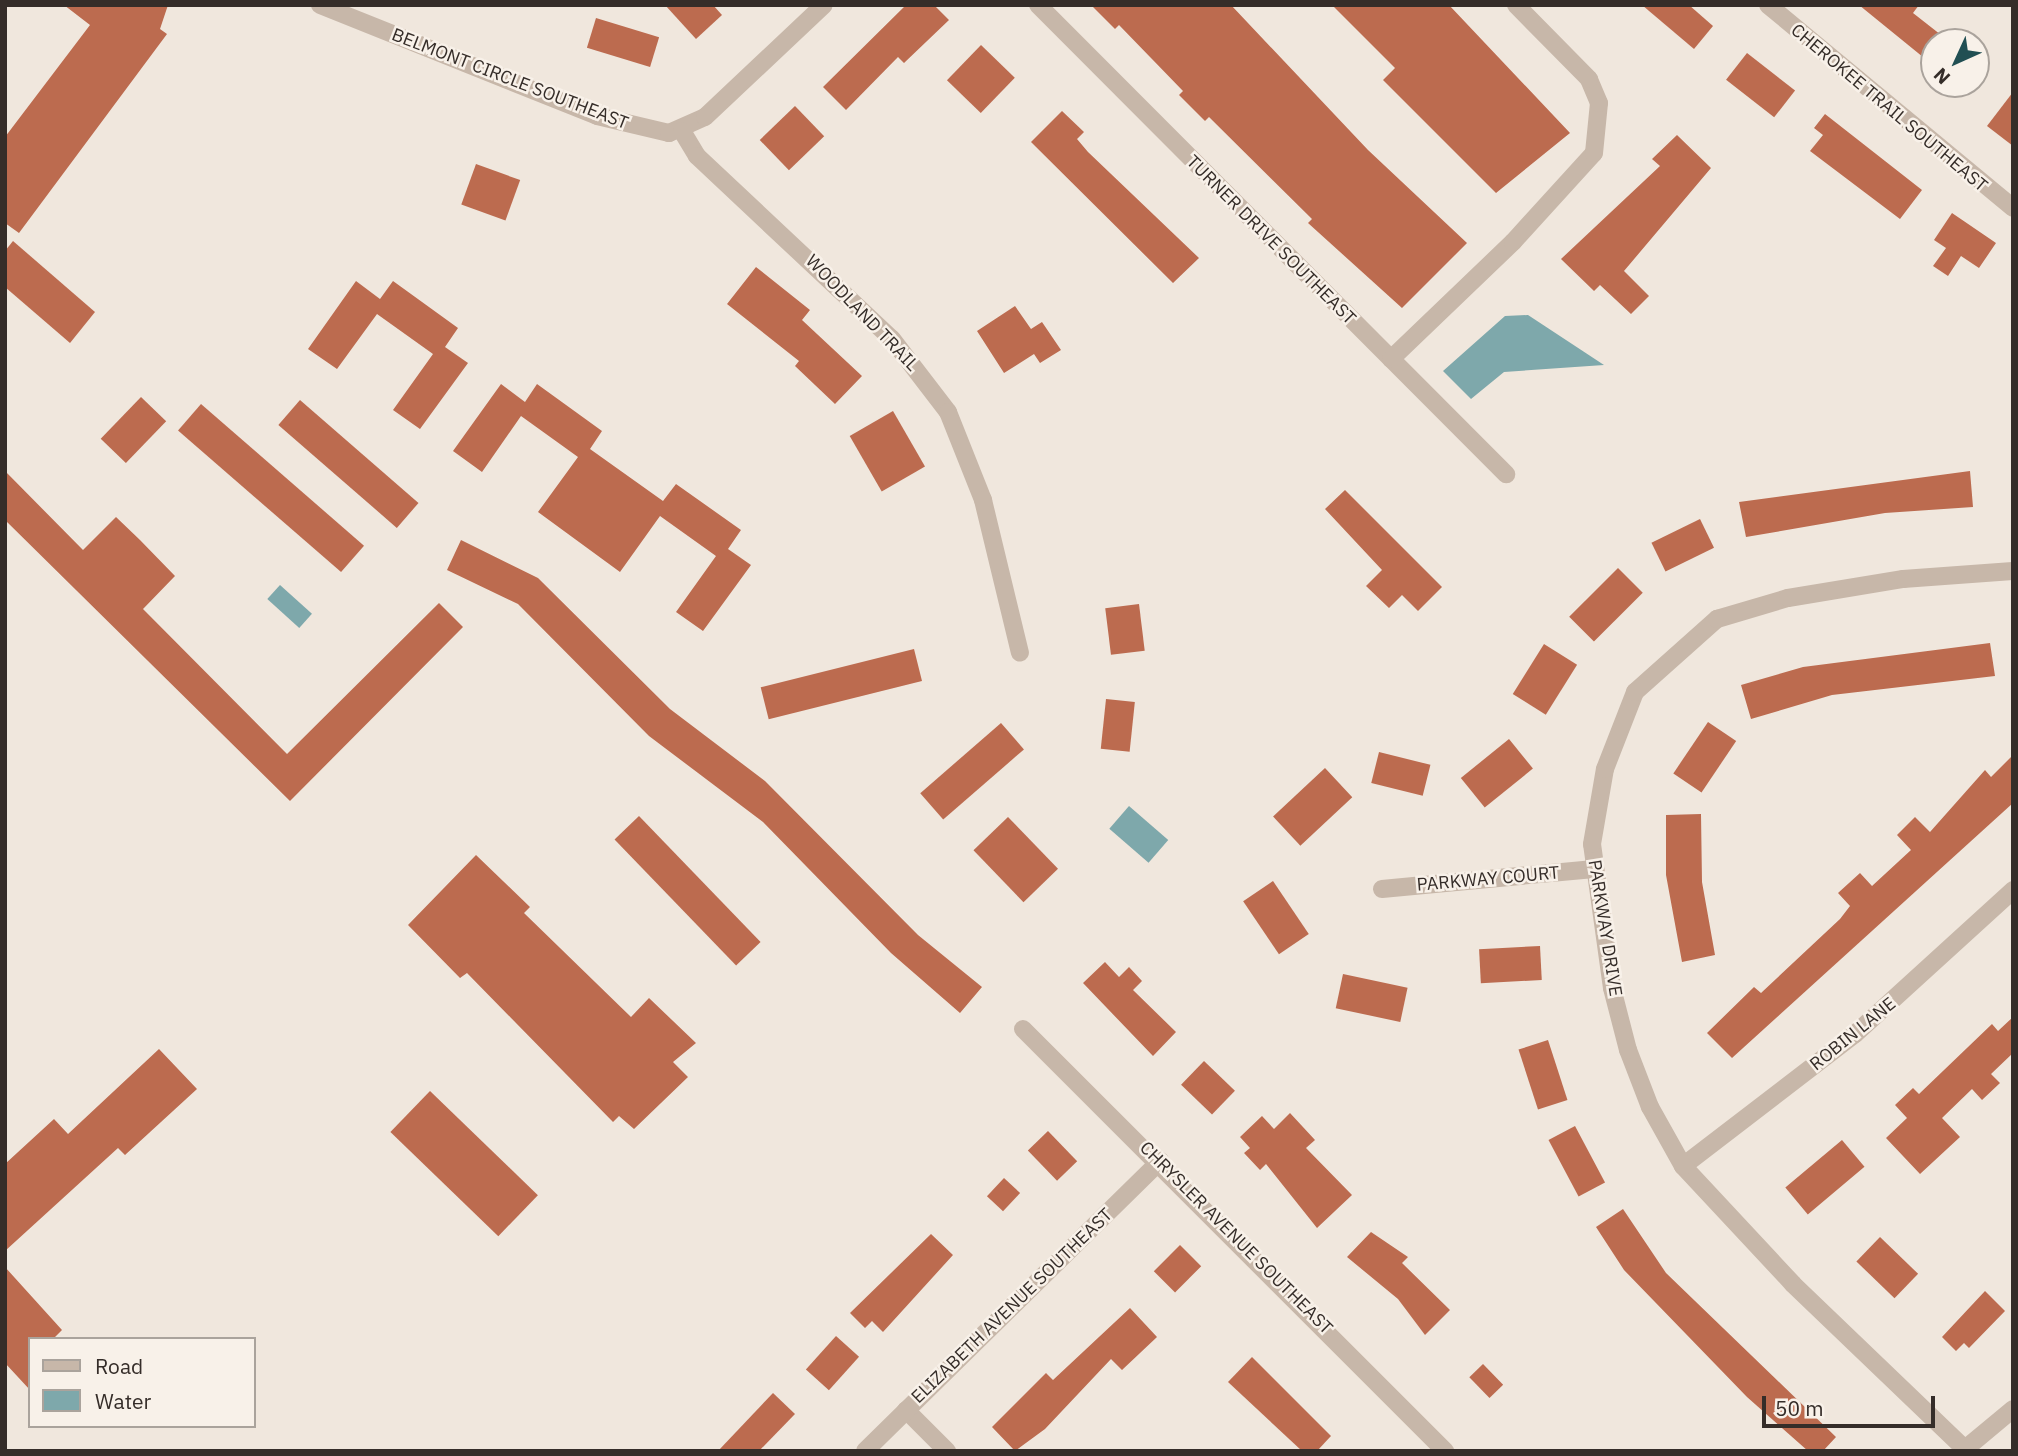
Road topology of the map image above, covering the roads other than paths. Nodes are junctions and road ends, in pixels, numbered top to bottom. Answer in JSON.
{"nodes":[{"id":1,"x":320,"y":5,"type":"edge"},
{"id":2,"x":824,"y":5,"type":"edge"},
{"id":3,"x":1038,"y":5,"type":"edge"},
{"id":4,"x":1516,"y":5,"type":"edge"},
{"id":5,"x":1768,"y":5,"type":"edge"},
{"id":6,"x":682,"y":131,"type":"junction"},
{"id":7,"x":2013,"y":208,"type":"edge"},
{"id":8,"x":1391,"y":359,"type":"junction"},
{"id":9,"x":1506,"y":474,"type":"dead end"},
{"id":10,"x":2013,"y":571,"type":"edge"},
{"id":11,"x":1020,"y":653,"type":"dead end"},
{"id":12,"x":1594,"y":869,"type":"junction"},
{"id":13,"x":1382,"y":889,"type":"dead end"},
{"id":14,"x":2013,"y":890,"type":"edge"},
{"id":15,"x":1023,"y":1029,"type":"dead end"},
{"id":16,"x":1160,"y":1161,"type":"junction"},
{"id":17,"x":1683,"y":1166,"type":"junction"},
{"id":18,"x":2013,"y":1409,"type":"edge"},
{"id":19,"x":906,"y":1410,"type":"junction"},
{"id":20,"x":1966,"y":1450,"type":"edge"},
{"id":21,"x":865,"y":1451,"type":"edge"},
{"id":22,"x":947,"y":1451,"type":"edge"},
{"id":23,"x":1446,"y":1451,"type":"edge"}],
"edges":[{"from":1,"to":6,"type":"street","name":"BELMONT CIRCLE SOUTHEAST"},
{"from":2,"to":6,"type":"street"},
{"from":3,"to":8,"type":"street","name":"TURNER DRIVE SOUTHEAST"},
{"from":4,"to":8,"type":"street"},
{"from":5,"to":7,"type":"street","name":"CHEROKEE TRAIL SOUTHEAST"},
{"from":6,"to":11,"type":"street","name":"WOODLAND TRAIL"},
{"from":8,"to":9,"type":"street","name":"TURNER DRIVE SOUTHEAST"},
{"from":10,"to":12,"type":"street","name":"PARKWAY DRIVE"},
{"from":12,"to":13,"type":"street","name":"PARKWAY COURT"},
{"from":12,"to":17,"type":"street","name":"PARKWAY DRIVE"},
{"from":14,"to":17,"type":"street","name":"ROBIN LANE"},
{"from":15,"to":16,"type":"street","name":"CHRYSLER AVENUE SOUTHEAST"},
{"from":16,"to":19,"type":"street","name":"ELIZABETH AVENUE SOUTHEAST"},
{"from":16,"to":23,"type":"street","name":"CHRYSLER AVENUE SOUTHEAST"},
{"from":17,"to":20,"type":"street","name":"PARKWAY DRIVE"},
{"from":18,"to":20,"type":"street"},
{"from":19,"to":21,"type":"street","name":"ELIZABETH AVENUE SOUTHEAST"},
{"from":19,"to":22,"type":"street"}]}
